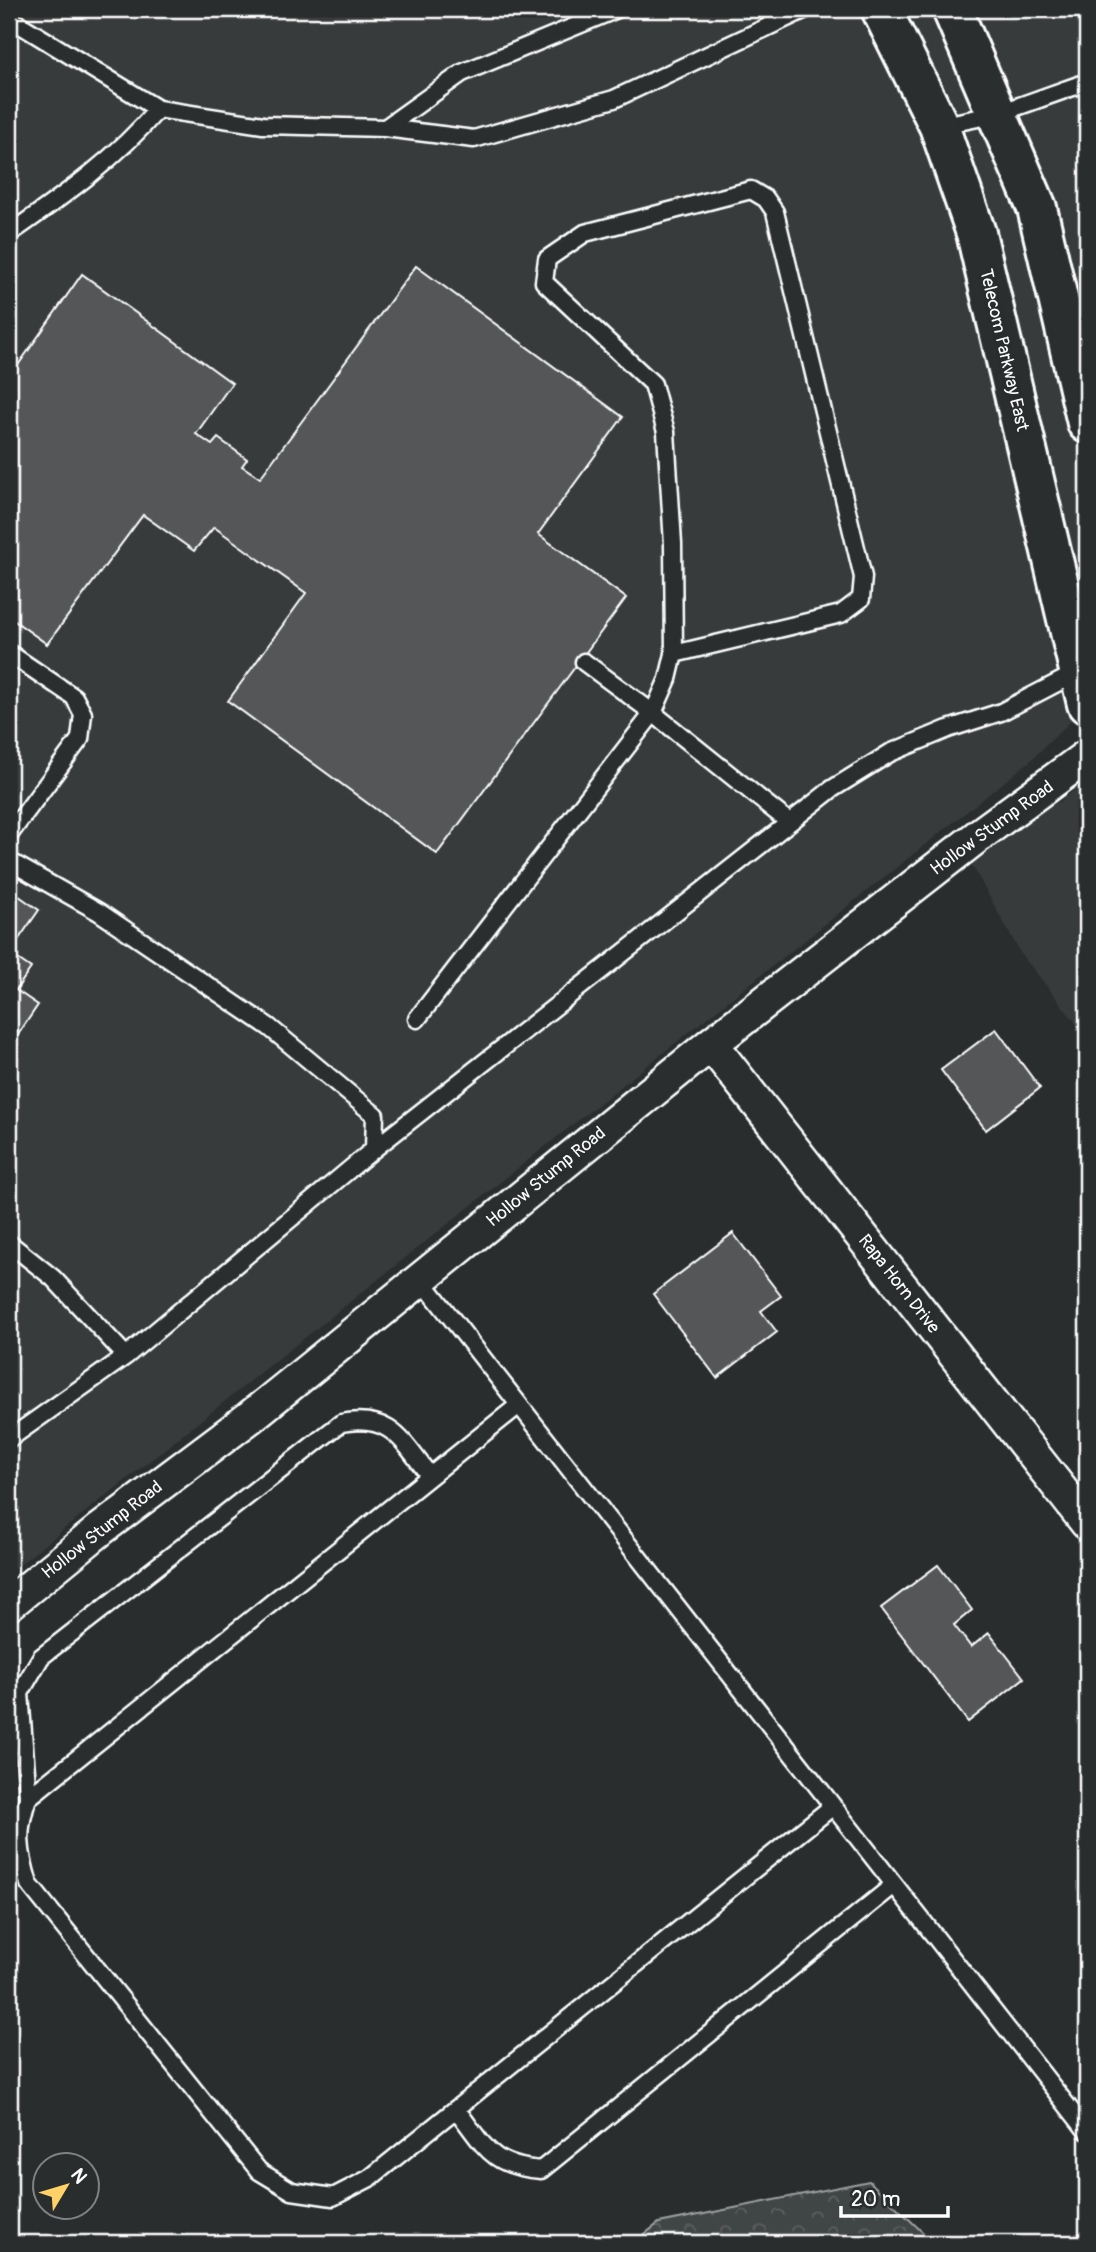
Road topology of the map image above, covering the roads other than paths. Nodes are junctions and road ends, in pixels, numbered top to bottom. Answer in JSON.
{"nodes":[{"id":1,"x":617,"y":9,"type":"edge"},
{"id":2,"x":806,"y":9,"type":"edge"},
{"id":3,"x":881,"y":9,"type":"edge"},
{"id":4,"x":952,"y":9,"type":"edge"},
{"id":5,"x":9,"y":18,"type":"edge"},
{"id":6,"x":1087,"y":82,"type":"edge"},
{"id":7,"x":158,"y":109,"type":"junction"},
{"id":8,"x":997,"y":114,"type":"junction"},
{"id":9,"x":939,"y":126,"type":"junction"},
{"id":10,"x":385,"y":128,"type":"junction"},
{"id":11,"x":9,"y":234,"type":"edge"},
{"id":12,"x":1087,"y":423,"type":"edge"},
{"id":13,"x":9,"y":653,"type":"edge"},
{"id":14,"x":674,"y":654,"type":"junction"},
{"id":15,"x":584,"y":662,"type":"dead end"},
{"id":16,"x":1085,"y":680,"type":"edge"},
{"id":17,"x":653,"y":713,"type":"junction"},
{"id":18,"x":1087,"y":756,"type":"edge"},
{"id":19,"x":789,"y":822,"type":"junction"},
{"id":20,"x":9,"y":835,"type":"edge"},
{"id":21,"x":9,"y":861,"type":"edge"},
{"id":22,"x":417,"y":1019,"type":"dead end"},
{"id":23,"x":711,"y":1044,"type":"junction"},
{"id":24,"x":374,"y":1149,"type":"junction"},
{"id":25,"x":9,"y":1243,"type":"edge"},
{"id":26,"x":420,"y":1279,"type":"junction"},
{"id":27,"x":126,"y":1356,"type":"junction"},
{"id":28,"x":519,"y":1405,"type":"junction"},
{"id":29,"x":9,"y":1439,"type":"edge"},
{"id":30,"x":430,"y":1476,"type":"junction"},
{"id":31,"x":1087,"y":1523,"type":"edge"},
{"id":32,"x":9,"y":1604,"type":"edge"},
{"id":33,"x":27,"y":1798,"type":"junction"},
{"id":34,"x":833,"y":1806,"type":"junction"},
{"id":35,"x":894,"y":1885,"type":"junction"},
{"id":36,"x":456,"y":2109,"type":"junction"},
{"id":37,"x":1087,"y":2131,"type":"edge"}],
"edges":[{"from":1,"to":10,"type":"lane"},
{"from":2,"to":10,"type":"lane"},
{"from":3,"to":9,"type":"street","name":"Telecom Parkway East"},
{"from":4,"to":8,"type":"street"},
{"from":5,"to":7,"type":"lane"},
{"from":6,"to":8,"type":"lane"},
{"from":7,"to":10,"type":"lane"},
{"from":7,"to":11,"type":"lane"},
{"from":8,"to":9,"type":"lane"},
{"from":8,"to":12,"type":"street"},
{"from":9,"to":16,"type":"street","name":"Telecom Parkway East"},
{"from":13,"to":20,"type":"lane"},
{"from":14,"to":14,"type":"lane"},
{"from":14,"to":17,"type":"lane"},
{"from":15,"to":17,"type":"lane"},
{"from":16,"to":19,"type":"lane"},
{"from":17,"to":19,"type":"lane"},
{"from":17,"to":22,"type":"lane"},
{"from":18,"to":23,"type":"street","name":"Hollow Stump Road"},
{"from":19,"to":24,"type":"lane"},
{"from":21,"to":24,"type":"lane"},
{"from":23,"to":26,"type":"street","name":"Hollow Stump Road"},
{"from":23,"to":31,"type":"street","name":"Rapa Horn Drive"},
{"from":24,"to":27,"type":"lane"},
{"from":25,"to":27,"type":"lane"},
{"from":26,"to":28,"type":"lane"},
{"from":26,"to":32,"type":"street","name":"Hollow Stump Road"},
{"from":27,"to":29,"type":"lane"},
{"from":28,"to":30,"type":"lane"},
{"from":28,"to":34,"type":"lane"},
{"from":30,"to":33,"type":"lane"},
{"from":30,"to":33,"type":"lane"},
{"from":33,"to":36,"type":"lane"},
{"from":34,"to":35,"type":"lane"},
{"from":34,"to":36,"type":"lane"},
{"from":35,"to":36,"type":"lane"},
{"from":35,"to":37,"type":"lane"}]}
